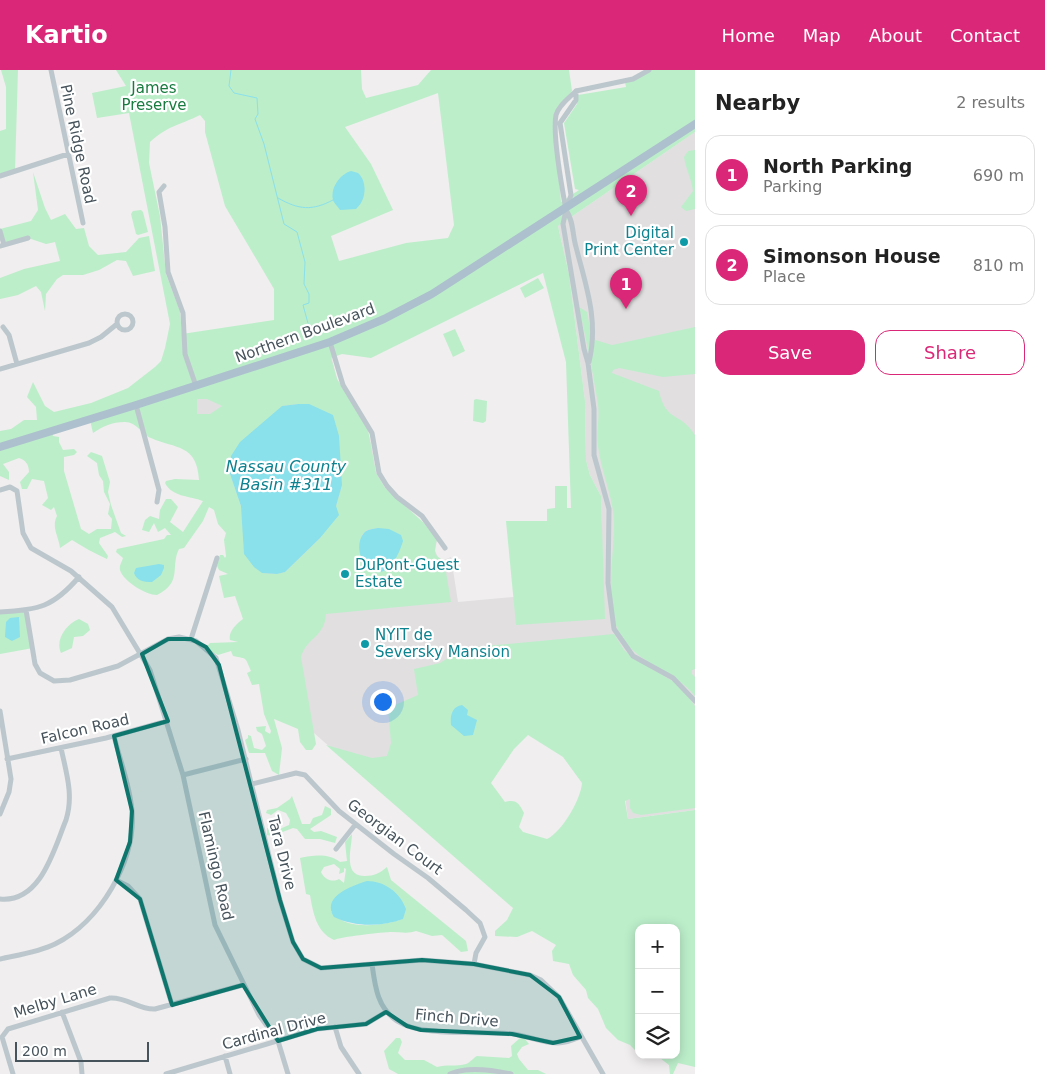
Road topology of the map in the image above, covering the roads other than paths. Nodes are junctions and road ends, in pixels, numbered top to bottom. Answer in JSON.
{"nodes":[{"id":1,"x":51,"y":70,"type":"edge"},
{"id":2,"x":649,"y":70,"type":"edge"},
{"id":3,"x":576,"y":91,"type":"junction"},
{"id":4,"x":695,"y":124,"type":"edge"},
{"id":5,"x":68,"y":154,"type":"junction"},
{"id":6,"x":0,"y":176,"type":"edge"},
{"id":7,"x":164,"y":186,"type":"dead end"},
{"id":8,"x":566,"y":210,"type":"junction"},
{"id":9,"x":83,"y":223,"type":"dead end"},
{"id":10,"x":0,"y":231,"type":"edge"},
{"id":11,"x":28,"y":238,"type":"dead end"},
{"id":12,"x":2,"y":245,"type":"edge"},
{"id":13,"x":117,"y":324,"type":"dead end"},
{"id":14,"x":3,"y":327,"type":"dead end"},
{"id":15,"x":330,"y":342,"type":"junction"},
{"id":16,"x":588,"y":363,"type":"junction"},
{"id":17,"x":17,"y":364,"type":"junction"},
{"id":18,"x":0,"y":369,"type":"edge"},
{"id":19,"x":196,"y":386,"type":"junction"},
{"id":20,"x":136,"y":405,"type":"junction"},
{"id":21,"x":0,"y":446,"type":"edge"},
{"id":22,"x":0,"y":490,"type":"edge"},
{"id":23,"x":157,"y":502,"type":"dead end"},
{"id":24,"x":445,"y":548,"type":"dead end"},
{"id":25,"x":217,"y":558,"type":"dead end"},
{"id":26,"x":79,"y":577,"type":"junction"},
{"id":27,"x":26,"y":610,"type":"junction"},
{"id":28,"x":0,"y":612,"type":"edge"},
{"id":29,"x":191,"y":638,"type":"junction"},
{"id":30,"x":142,"y":654,"type":"junction"},
{"id":31,"x":695,"y":701,"type":"edge"},
{"id":32,"x":0,"y":711,"type":"edge"},
{"id":33,"x":167,"y":721,"type":"junction"},
{"id":34,"x":114,"y":736,"type":"junction"},
{"id":35,"x":61,"y":748,"type":"junction"},
{"id":36,"x":7,"y":759,"type":"junction"},
{"id":37,"x":246,"y":759,"type":"junction"},
{"id":38,"x":183,"y":775,"type":"junction"},
{"id":39,"x":252,"y":784,"type":"junction"},
{"id":40,"x":0,"y":814,"type":"edge"},
{"id":41,"x":355,"y":824,"type":"junction"},
{"id":42,"x":336,"y":849,"type":"dead end"},
{"id":43,"x":116,"y":880,"type":"junction"},
{"id":44,"x":0,"y":899,"type":"edge"},
{"id":45,"x":0,"y":959,"type":"edge"},
{"id":46,"x":372,"y":964,"type":"junction"},
{"id":47,"x":474,"y":964,"type":"junction"},
{"id":48,"x":243,"y":985,"type":"junction"},
{"id":49,"x":172,"y":1005,"type":"junction"},
{"id":50,"x":62,"y":1012,"type":"junction"},
{"id":51,"x":386,"y":1012,"type":"junction"},
{"id":52,"x":335,"y":1028,"type":"junction"},
{"id":53,"x":580,"y":1037,"type":"junction"},
{"id":54,"x":278,"y":1041,"type":"junction"},
{"id":55,"x":225,"y":1056,"type":"junction"},
{"id":56,"x":13,"y":1074,"type":"edge"},
{"id":57,"x":82,"y":1074,"type":"edge"},
{"id":58,"x":166,"y":1074,"type":"edge"},
{"id":59,"x":230,"y":1074,"type":"edge"},
{"id":60,"x":288,"y":1074,"type":"edge"},
{"id":61,"x":359,"y":1074,"type":"edge"},
{"id":62,"x":450,"y":1074,"type":"edge"},
{"id":63,"x":511,"y":1074,"type":"edge"},
{"id":64,"x":603,"y":1074,"type":"edge"}],
"edges":[{"from":1,"to":5,"type":"street","name":"Pine Ridge Road"},
{"from":2,"to":3,"type":"street"},
{"from":3,"to":8,"type":"street"},
{"from":3,"to":8,"type":"street"},
{"from":4,"to":8,"type":"main road","name":"Northern Boulevard"},
{"from":5,"to":6,"type":"street"},
{"from":5,"to":9,"type":"street","name":"Pine Ridge Road"},
{"from":7,"to":19,"type":"street"},
{"from":8,"to":15,"type":"main road","name":"Northern Boulevard"},
{"from":8,"to":16,"type":"street"},
{"from":8,"to":16,"type":"street"},
{"from":10,"to":12,"type":"street"},
{"from":11,"to":12,"type":"street"},
{"from":13,"to":17,"type":"street"},
{"from":14,"to":17,"type":"street"},
{"from":15,"to":19,"type":"main road","name":"Northern Boulevard"},
{"from":15,"to":24,"type":"street"},
{"from":16,"to":31,"type":"street"},
{"from":17,"to":18,"type":"street"},
{"from":19,"to":20,"type":"main road","name":"Northern Boulevard"},
{"from":20,"to":21,"type":"main road","name":"Northern Boulevard"},
{"from":20,"to":23,"type":"street"},
{"from":22,"to":26,"type":"street","name":"Flamingo Road"},
{"from":25,"to":29,"type":"street"},
{"from":26,"to":27,"type":"street"},
{"from":26,"to":30,"type":"street","name":"Flamingo Road"},
{"from":27,"to":28,"type":"street"},
{"from":27,"to":30,"type":"street"},
{"from":29,"to":30,"type":"street"},
{"from":29,"to":37,"type":"street","name":"Tara Drive"},
{"from":30,"to":33,"type":"street","name":"Flamingo Road"},
{"from":32,"to":36,"type":"street"},
{"from":33,"to":34,"type":"street","name":"Falcon Road"},
{"from":33,"to":38,"type":"street","name":"Flamingo Road"},
{"from":34,"to":35,"type":"street","name":"Falcon Road"},
{"from":34,"to":43,"type":"street"},
{"from":35,"to":36,"type":"street","name":"Falcon Road"},
{"from":35,"to":44,"type":"street"},
{"from":36,"to":40,"type":"street"},
{"from":37,"to":38,"type":"street"},
{"from":37,"to":39,"type":"street","name":"Tara Drive"},
{"from":38,"to":48,"type":"street","name":"Flamingo Road"},
{"from":39,"to":41,"type":"street","name":"Georgian Court"},
{"from":39,"to":46,"type":"street","name":"Tara Drive"},
{"from":41,"to":42,"type":"street"},
{"from":41,"to":47,"type":"street","name":"Georgian Court"},
{"from":43,"to":45,"type":"street"},
{"from":43,"to":49,"type":"street"},
{"from":46,"to":47,"type":"street","name":"Tara Drive"},
{"from":46,"to":51,"type":"street"},
{"from":47,"to":53,"type":"street","name":"Tara Drive"},
{"from":48,"to":49,"type":"street","name":"Melby Lane"},
{"from":48,"to":54,"type":"street","name":"Flamingo Road"},
{"from":49,"to":50,"type":"street","name":"Melby Lane"},
{"from":50,"to":56,"type":"street","name":"Melby Lane"},
{"from":50,"to":57,"type":"street"},
{"from":51,"to":52,"type":"street","name":"Cardinal Drive"},
{"from":51,"to":53,"type":"street","name":"Finch Drive"},
{"from":52,"to":54,"type":"street","name":"Cardinal Drive"},
{"from":52,"to":61,"type":"street"},
{"from":53,"to":64,"type":"street","name":"Tara Drive"},
{"from":54,"to":55,"type":"street","name":"Cardinal Drive"},
{"from":54,"to":60,"type":"street","name":"Flamingo Road"},
{"from":55,"to":58,"type":"street","name":"Cardinal Drive"},
{"from":55,"to":59,"type":"street"},
{"from":62,"to":63,"type":"street"}]}
